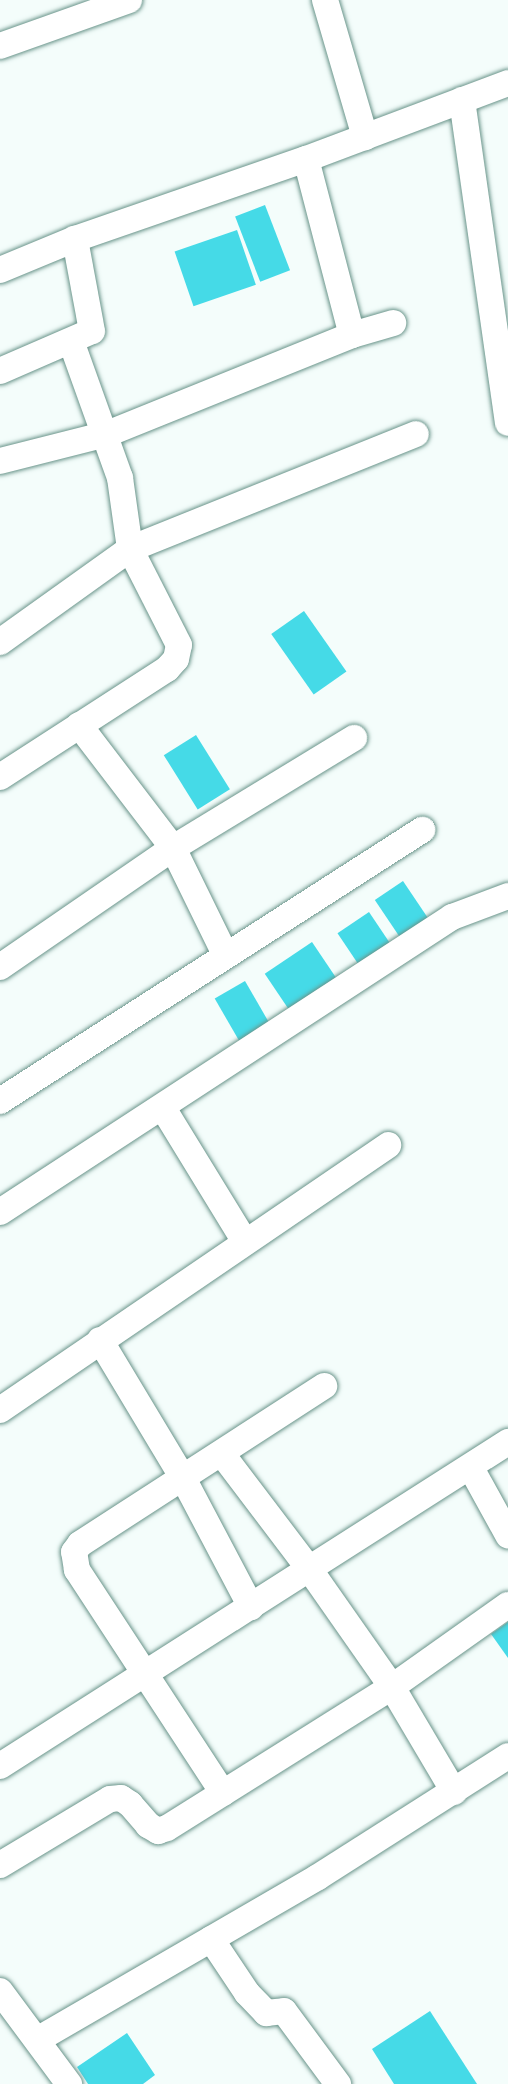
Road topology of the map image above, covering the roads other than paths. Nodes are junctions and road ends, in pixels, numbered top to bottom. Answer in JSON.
{"nodes":[{"id":1,"x":129,"y":0,"type":"edge"},
{"id":2,"x":325,"y":0,"type":"edge"},
{"id":3,"x":0,"y":46,"type":"edge"},
{"id":4,"x":508,"y":83,"type":"edge"},
{"id":5,"x":462,"y":100,"type":"junction"},
{"id":6,"x":365,"y":137,"type":"junction"},
{"id":7,"x":306,"y":159,"type":"junction"},
{"id":8,"x":75,"y":239,"type":"junction"},
{"id":9,"x":0,"y":270,"type":"edge"},
{"id":10,"x":393,"y":323,"type":"dead end"},
{"id":11,"x":352,"y":335,"type":"junction"},
{"id":12,"x":71,"y":341,"type":"junction"},
{"id":13,"x":0,"y":371,"type":"edge"},
{"id":14,"x":508,"y":423,"type":"edge"},
{"id":15,"x":107,"y":434,"type":"junction"},
{"id":16,"x":416,"y":434,"type":"dead end"},
{"id":17,"x":0,"y":461,"type":"edge"},
{"id":18,"x":130,"y":549,"type":"junction"},
{"id":19,"x":0,"y":642,"type":"edge"},
{"id":20,"x":79,"y":725,"type":"junction"},
{"id":21,"x":354,"y":738,"type":"dead end"},
{"id":22,"x":0,"y":777,"type":"edge"},
{"id":23,"x":422,"y":830,"type":"dead end"},
{"id":24,"x":173,"y":848,"type":"junction"},
{"id":25,"x":508,"y":896,"type":"edge"},
{"id":26,"x":226,"y":956,"type":"junction"},
{"id":27,"x":0,"y":967,"type":"edge"},
{"id":28,"x":0,"y":1101,"type":"edge"},
{"id":29,"x":163,"y":1108,"type":"junction"},
{"id":30,"x":388,"y":1145,"type":"dead end"},
{"id":31,"x":0,"y":1212,"type":"edge"},
{"id":32,"x":245,"y":1242,"type":"junction"},
{"id":33,"x":100,"y":1340,"type":"junction"},
{"id":34,"x":324,"y":1386,"type":"dead end"},
{"id":35,"x":0,"y":1410,"type":"edge"},
{"id":36,"x":508,"y":1443,"type":"edge"},
{"id":37,"x":222,"y":1455,"type":"junction"},
{"id":38,"x":471,"y":1468,"type":"junction"},
{"id":39,"x":183,"y":1478,"type":"junction"},
{"id":40,"x":508,"y":1535,"type":"edge"},
{"id":41,"x":310,"y":1570,"type":"junction"},
{"id":42,"x":508,"y":1605,"type":"edge"},
{"id":43,"x":251,"y":1607,"type":"junction"},
{"id":44,"x":147,"y":1673,"type":"junction"},
{"id":45,"x":392,"y":1687,"type":"junction"},
{"id":46,"x":508,"y":1756,"type":"edge"},
{"id":47,"x":0,"y":1766,"type":"edge"},
{"id":48,"x":454,"y":1792,"type":"junction"},
{"id":49,"x":223,"y":1793,"type":"junction"},
{"id":50,"x":0,"y":1865,"type":"edge"},
{"id":51,"x":211,"y":1939,"type":"junction"},
{"id":52,"x":0,"y":1991,"type":"edge"},
{"id":53,"x":37,"y":2040,"type":"junction"},
{"id":54,"x":69,"y":2084,"type":"edge"},
{"id":55,"x":338,"y":2084,"type":"edge"}],
"edges":[{"from":1,"to":3,"type":"street"},
{"from":2,"to":6,"type":"street"},
{"from":4,"to":5,"type":"street"},
{"from":5,"to":6,"type":"street"},
{"from":5,"to":14,"type":"street"},
{"from":6,"to":7,"type":"street"},
{"from":7,"to":8,"type":"street"},
{"from":7,"to":11,"type":"street"},
{"from":8,"to":9,"type":"street"},
{"from":8,"to":12,"type":"street"},
{"from":10,"to":11,"type":"street"},
{"from":11,"to":15,"type":"street"},
{"from":12,"to":13,"type":"street"},
{"from":12,"to":15,"type":"street"},
{"from":15,"to":17,"type":"street"},
{"from":15,"to":18,"type":"street"},
{"from":16,"to":18,"type":"street"},
{"from":18,"to":19,"type":"street"},
{"from":18,"to":20,"type":"street"},
{"from":20,"to":22,"type":"street"},
{"from":20,"to":24,"type":"street"},
{"from":21,"to":24,"type":"street"},
{"from":23,"to":26,"type":"street"},
{"from":24,"to":26,"type":"street"},
{"from":24,"to":27,"type":"street"},
{"from":25,"to":29,"type":"street"},
{"from":26,"to":28,"type":"street"},
{"from":29,"to":31,"type":"street"},
{"from":29,"to":32,"type":"street"},
{"from":30,"to":32,"type":"street"},
{"from":32,"to":33,"type":"street"},
{"from":33,"to":35,"type":"street"},
{"from":33,"to":39,"type":"street"},
{"from":34,"to":37,"type":"street"},
{"from":36,"to":38,"type":"street"},
{"from":37,"to":39,"type":"street"},
{"from":37,"to":41,"type":"street"},
{"from":38,"to":40,"type":"street"},
{"from":38,"to":41,"type":"street"},
{"from":39,"to":43,"type":"street"},
{"from":39,"to":44,"type":"street"},
{"from":41,"to":43,"type":"street"},
{"from":41,"to":45,"type":"street"},
{"from":42,"to":45,"type":"street"},
{"from":43,"to":44,"type":"street"},
{"from":44,"to":47,"type":"street"},
{"from":44,"to":49,"type":"street"},
{"from":45,"to":48,"type":"street"},
{"from":45,"to":49,"type":"street"},
{"from":46,"to":48,"type":"street"},
{"from":48,"to":51,"type":"street"},
{"from":49,"to":50,"type":"street"},
{"from":51,"to":53,"type":"street"},
{"from":51,"to":55,"type":"street"},
{"from":52,"to":53,"type":"street"},
{"from":53,"to":54,"type":"street"}]}
